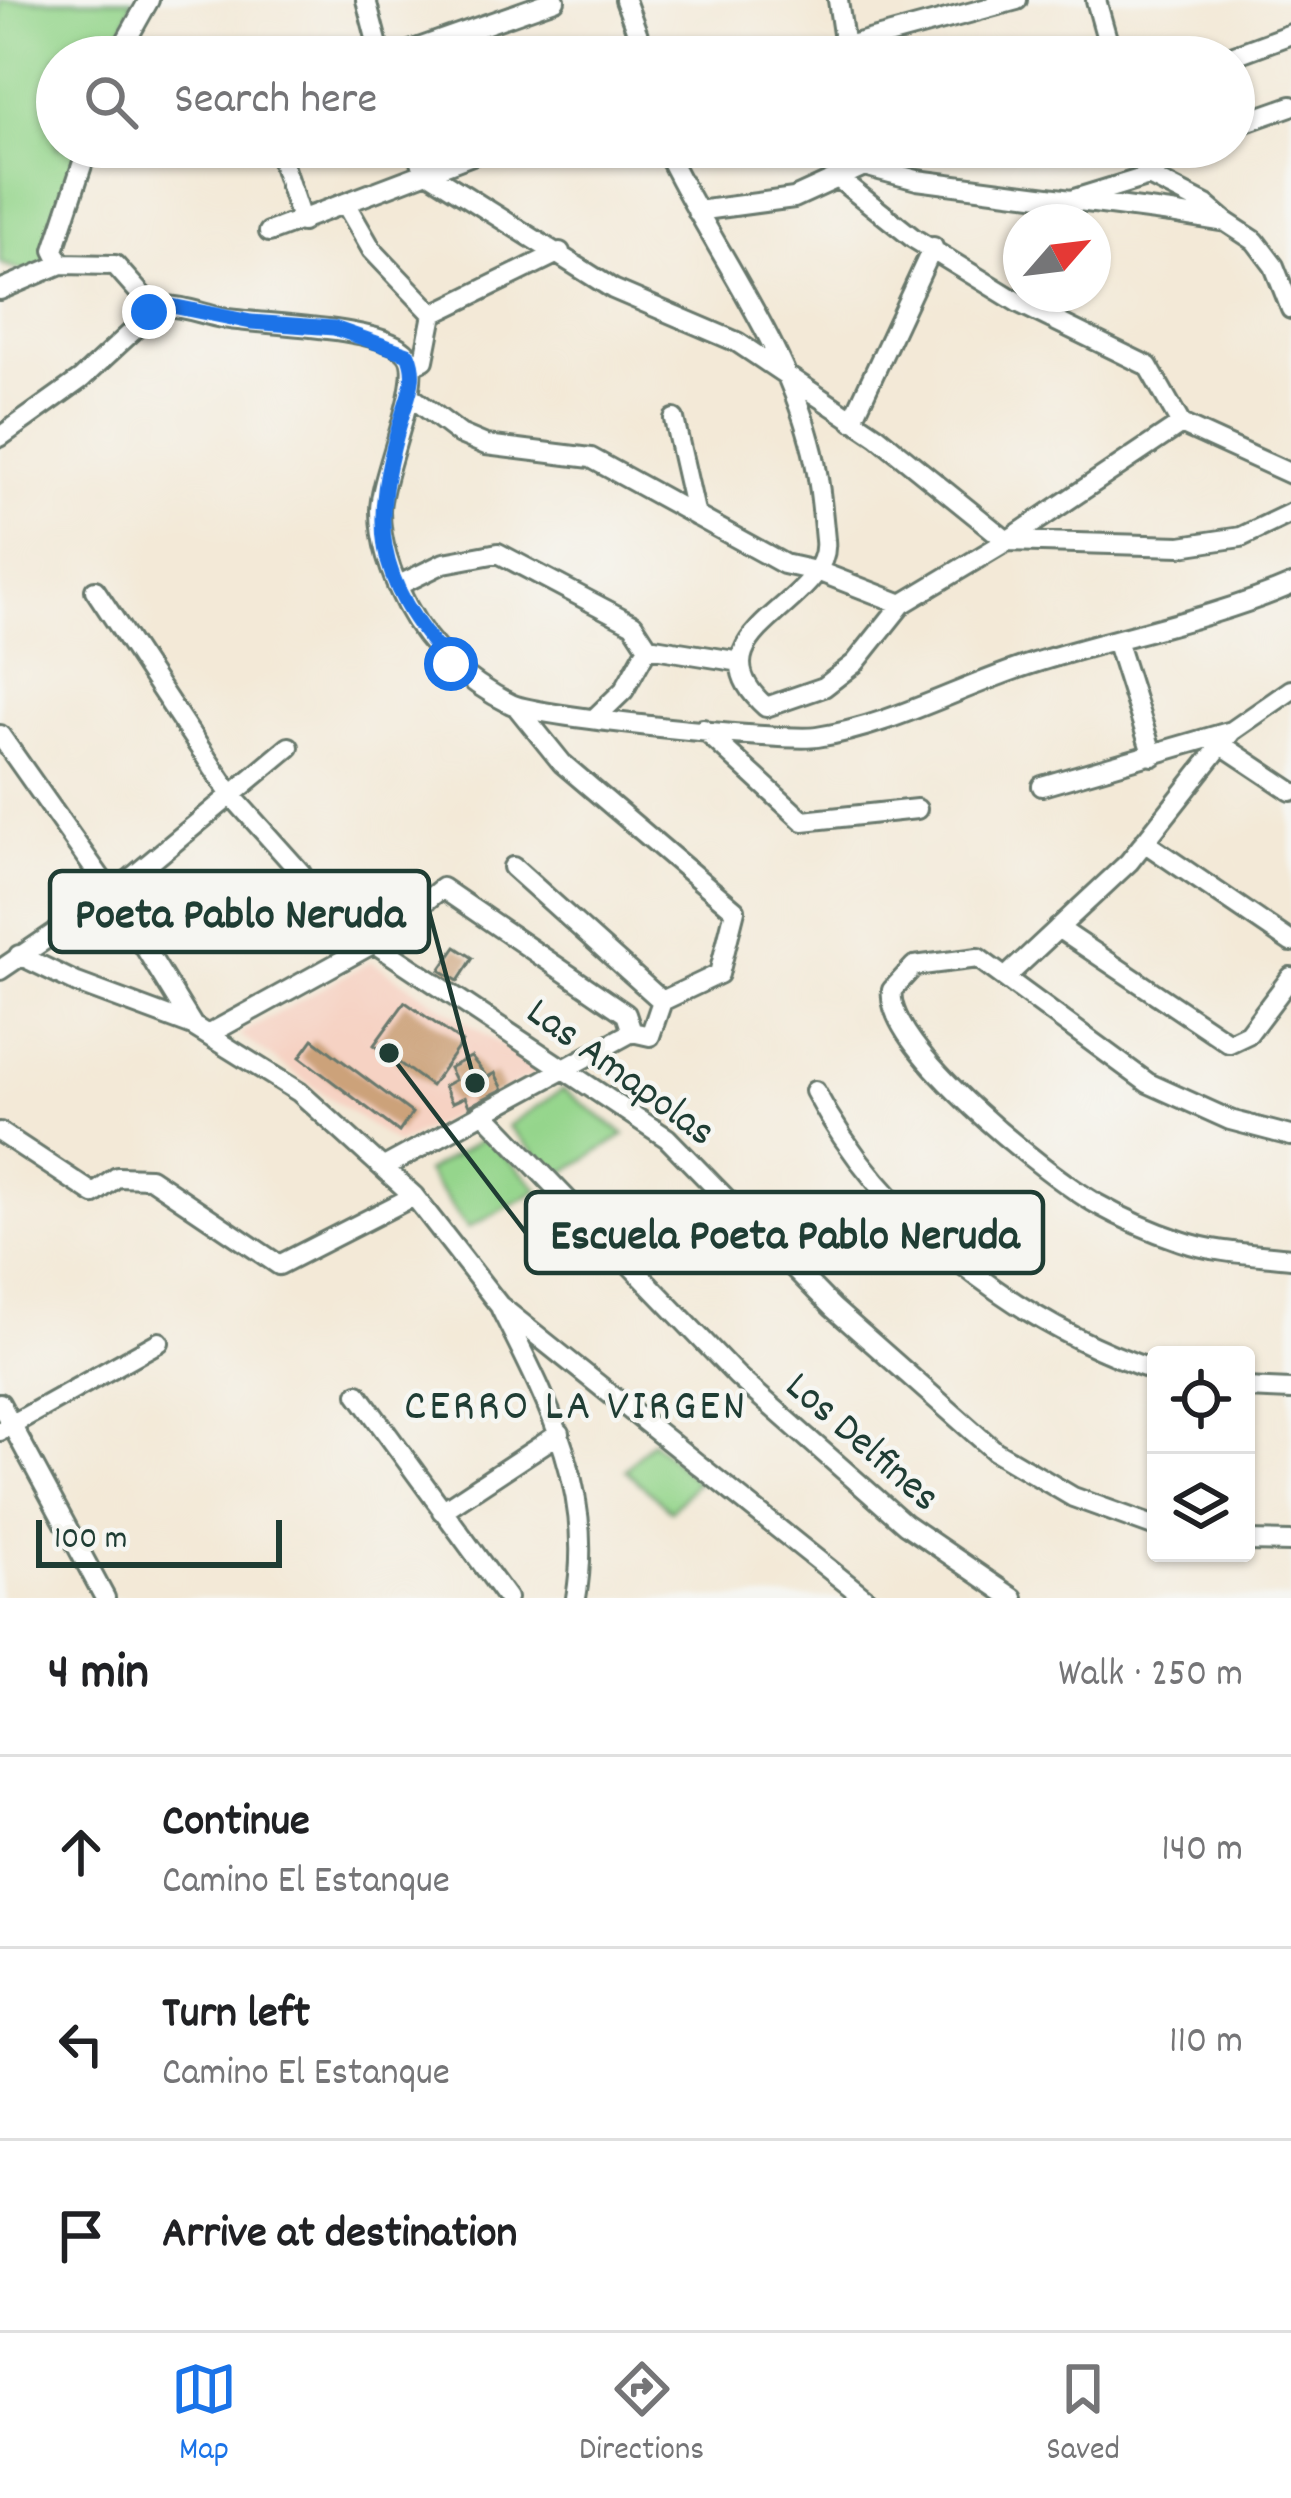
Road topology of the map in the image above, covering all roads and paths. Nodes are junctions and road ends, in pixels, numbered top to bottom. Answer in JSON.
{"nodes":[{"id":1,"x":149,"y":0,"type":"edge"},
{"id":2,"x":366,"y":0,"type":"edge"},
{"id":3,"x":555,"y":0,"type":"edge"},
{"id":4,"x":626,"y":0,"type":"edge"},
{"id":5,"x":838,"y":0,"type":"edge"},
{"id":6,"x":1017,"y":0,"type":"edge"},
{"id":7,"x":1096,"y":0,"type":"edge"},
{"id":8,"x":1291,"y":34,"type":"edge"},
{"id":9,"x":129,"y":36,"type":"edge"},
{"id":10,"x":375,"y":36,"type":"edge"},
{"id":11,"x":453,"y":36,"type":"edge"},
{"id":12,"x":639,"y":36,"type":"edge"},
{"id":13,"x":844,"y":36,"type":"edge"},
{"id":14,"x":899,"y":36,"type":"edge"},
{"id":15,"x":1106,"y":36,"type":"edge"},
{"id":16,"x":1255,"y":47,"type":"edge"},
{"id":17,"x":1291,"y":106,"type":"edge"},
{"id":18,"x":1255,"y":119,"type":"edge"},
{"id":19,"x":81,"y":168,"type":"edge"},
{"id":20,"x":285,"y":168,"type":"edge"},
{"id":21,"x":425,"y":168,"type":"edge"},
{"id":22,"x":441,"y":168,"type":"edge"},
{"id":23,"x":675,"y":168,"type":"edge"},
{"id":24,"x":850,"y":168,"type":"edge"},
{"id":25,"x":888,"y":168,"type":"edge"},
{"id":26,"x":1158,"y":168,"type":"edge"},
{"id":27,"x":429,"y":173,"type":"junction"},
{"id":28,"x":1149,"y":176,"type":"junction"},
{"id":29,"x":839,"y":179,"type":"junction"},
{"id":30,"x":1074,"y":200,"type":"junction"},
{"id":31,"x":345,"y":203,"type":"junction"},
{"id":32,"x":697,"y":211,"type":"junction"},
{"id":33,"x":302,"y":222,"type":"junction"},
{"id":34,"x":1226,"y":222,"type":"junction"},
{"id":35,"x":269,"y":232,"type":"dead end"},
{"id":36,"x":933,"y":247,"type":"junction"},
{"id":37,"x":560,"y":252,"type":"junction"},
{"id":38,"x":61,"y":264,"type":"junction"},
{"id":39,"x":0,"y":290,"type":"edge"},
{"id":40,"x":153,"y":308,"type":"junction"},
{"id":41,"x":1291,"y":309,"type":"edge"},
{"id":42,"x":433,"y":314,"type":"junction"},
{"id":43,"x":413,"y":365,"type":"junction"},
{"id":44,"x":785,"y":374,"type":"junction"},
{"id":45,"x":409,"y":395,"type":"junction"},
{"id":46,"x":674,"y":419,"type":"dead end"},
{"id":47,"x":852,"y":421,"type":"junction"},
{"id":48,"x":1181,"y":424,"type":"junction"},
{"id":49,"x":0,"y":437,"type":"edge"},
{"id":50,"x":1291,"y":474,"type":"edge"},
{"id":51,"x":1291,"y":513,"type":"edge"},
{"id":52,"x":696,"y":516,"type":"junction"},
{"id":53,"x":1007,"y":541,"type":"junction"},
{"id":54,"x":820,"y":572,"type":"junction"},
{"id":55,"x":1291,"y":585,"type":"edge"},
{"id":56,"x":398,"y":586,"type":"junction"},
{"id":57,"x":95,"y":590,"type":"dead end"},
{"id":58,"x":902,"y":604,"type":"junction"},
{"id":59,"x":1117,"y":643,"type":"junction"},
{"id":60,"x":648,"y":647,"type":"junction"},
{"id":61,"x":741,"y":662,"type":"junction"},
{"id":62,"x":1291,"y":690,"type":"edge"},
{"id":63,"x":515,"y":706,"type":"junction"},
{"id":64,"x":596,"y":717,"type":"junction"},
{"id":65,"x":703,"y":729,"type":"junction"},
{"id":66,"x":0,"y":735,"type":"edge"},
{"id":67,"x":1227,"y":738,"type":"junction"},
{"id":68,"x":289,"y":746,"type":"dead end"},
{"id":69,"x":1153,"y":756,"type":"junction"},
{"id":70,"x":1042,"y":786,"type":"dead end"},
{"id":71,"x":1291,"y":791,"type":"edge"},
{"id":72,"x":230,"y":795,"type":"junction"},
{"id":73,"x":917,"y":809,"type":"dead end"},
{"id":74,"x":1144,"y":842,"type":"junction"},
{"id":75,"x":513,"y":867,"type":"dead end"},
{"id":76,"x":301,"y":873,"type":"dead end"},
{"id":77,"x":112,"y":894,"type":"junction"},
{"id":78,"x":1058,"y":928,"type":"junction"},
{"id":79,"x":1291,"y":941,"type":"edge"},
{"id":80,"x":374,"y":943,"type":"junction"},
{"id":81,"x":19,"y":955,"type":"junction"},
{"id":82,"x":0,"y":970,"type":"edge"},
{"id":83,"x":1291,"y":976,"type":"edge"},
{"id":84,"x":1006,"y":977,"type":"junction"},
{"id":85,"x":662,"y":1000,"type":"junction"},
{"id":86,"x":201,"y":1030,"type":"junction"},
{"id":87,"x":632,"y":1032,"type":"junction"},
{"id":88,"x":566,"y":1067,"type":"junction"},
{"id":89,"x":815,"y":1091,"type":"dead end"},
{"id":90,"x":484,"y":1112,"type":"junction"},
{"id":91,"x":0,"y":1132,"type":"edge"},
{"id":92,"x":1291,"y":1136,"type":"edge"},
{"id":93,"x":386,"y":1166,"type":"junction"},
{"id":94,"x":414,"y":1196,"type":"junction"},
{"id":95,"x":1291,"y":1258,"type":"edge"},
{"id":96,"x":499,"y":1305,"type":"junction"},
{"id":97,"x":159,"y":1342,"type":"dead end"},
{"id":98,"x":574,"y":1363,"type":"junction"},
{"id":99,"x":1147,"y":1367,"type":"edge"},
{"id":100,"x":541,"y":1388,"type":"junction"},
{"id":101,"x":1255,"y":1388,"type":"edge"},
{"id":102,"x":1291,"y":1390,"type":"edge"},
{"id":103,"x":358,"y":1394,"type":"dead end"},
{"id":104,"x":0,"y":1403,"type":"edge"},
{"id":105,"x":6,"y":1428,"type":"edge"},
{"id":106,"x":560,"y":1433,"type":"junction"},
{"id":107,"x":442,"y":1511,"type":"junction"},
{"id":108,"x":1147,"y":1524,"type":"edge"},
{"id":109,"x":1255,"y":1541,"type":"edge"},
{"id":110,"x":1291,"y":1542,"type":"edge"},
{"id":111,"x":850,"y":1595,"type":"edge"},
{"id":112,"x":105,"y":1598,"type":"edge"},
{"id":113,"x":507,"y":1598,"type":"edge"},
{"id":114,"x":576,"y":1598,"type":"edge"},
{"id":115,"x":1013,"y":1598,"type":"edge"}],
"edges":[{"from":1,"to":9,"type":"street"},
{"from":2,"to":10,"type":"street"},
{"from":3,"to":11,"type":"street"},
{"from":4,"to":12,"type":"street"},
{"from":5,"to":13,"type":"street"},
{"from":6,"to":14,"type":"street"},
{"from":7,"to":15,"type":"street"},
{"from":8,"to":16,"type":"street"},
{"from":17,"to":18,"type":"street"},
{"from":19,"to":38,"type":"street"},
{"from":20,"to":33,"type":"street"},
{"from":21,"to":27,"type":"street"},
{"from":22,"to":27,"type":"street"},
{"from":23,"to":32,"type":"street"},
{"from":24,"to":29,"type":"street"},
{"from":25,"to":30,"type":"street"},
{"from":26,"to":28,"type":"street"},
{"from":27,"to":31,"type":"street"},
{"from":27,"to":37,"type":"street"},
{"from":28,"to":30,"type":"street"},
{"from":28,"to":34,"type":"street"},
{"from":29,"to":32,"type":"street"},
{"from":29,"to":36,"type":"street"},
{"from":30,"to":34,"type":"street"},
{"from":31,"to":33,"type":"street"},
{"from":31,"to":42,"type":"street"},
{"from":32,"to":44,"type":"street"},
{"from":33,"to":35,"type":"street"},
{"from":34,"to":41,"type":"street"},
{"from":36,"to":47,"type":"street"},
{"from":36,"to":48,"type":"street"},
{"from":37,"to":42,"type":"street"},
{"from":37,"to":44,"type":"street"},
{"from":38,"to":39,"type":"street"},
{"from":38,"to":40,"type":"street"},
{"from":40,"to":43,"type":"street"},
{"from":40,"to":49,"type":"street"},
{"from":42,"to":43,"type":"street"},
{"from":43,"to":45,"type":"street"},
{"from":44,"to":47,"type":"street"},
{"from":44,"to":54,"type":"street"},
{"from":45,"to":52,"type":"street"},
{"from":45,"to":56,"type":"street"},
{"from":46,"to":52,"type":"street"},
{"from":47,"to":53,"type":"street"},
{"from":48,"to":50,"type":"street"},
{"from":48,"to":53,"type":"street"},
{"from":51,"to":53,"type":"street"},
{"from":52,"to":54,"type":"street"},
{"from":53,"to":58,"type":"street"},
{"from":54,"to":58,"type":"street"},
{"from":54,"to":61,"type":"street"},
{"from":55,"to":59,"type":"street"},
{"from":56,"to":60,"type":"street"},
{"from":56,"to":63,"type":"street"},
{"from":57,"to":72,"type":"street"},
{"from":58,"to":61,"type":"street"},
{"from":59,"to":65,"type":"street"},
{"from":59,"to":69,"type":"street"},
{"from":60,"to":61,"type":"street"},
{"from":60,"to":64,"type":"street"},
{"from":62,"to":67,"type":"street"},
{"from":63,"to":64,"type":"street"},
{"from":63,"to":85,"type":"street"},
{"from":64,"to":65,"type":"street"},
{"from":65,"to":73,"type":"street"},
{"from":66,"to":77,"type":"street"},
{"from":67,"to":69,"type":"street"},
{"from":67,"to":71,"type":"street"},
{"from":67,"to":74,"type":"street"},
{"from":68,"to":72,"type":"street"},
{"from":69,"to":70,"type":"street"},
{"from":72,"to":76,"type":"street"},
{"from":72,"to":77,"type":"street"},
{"from":74,"to":78,"type":"street"},
{"from":74,"to":79,"type":"street"},
{"from":75,"to":85,"type":"street"},
{"from":77,"to":81,"type":"street"},
{"from":77,"to":86,"type":"street"},
{"from":78,"to":83,"type":"street"},
{"from":78,"to":84,"type":"street"},
{"from":80,"to":86,"type":"street"},
{"from":80,"to":87,"type":"street"},
{"from":80,"to":88,"type":"street","name":"Las Amapolas"},
{"from":81,"to":82,"type":"street"},
{"from":81,"to":86,"type":"street"},
{"from":84,"to":92,"type":"street"},
{"from":84,"to":95,"type":"street"},
{"from":85,"to":87,"type":"street"},
{"from":86,"to":93,"type":"street"},
{"from":87,"to":88,"type":"street"},
{"from":88,"to":90,"type":"street"},
{"from":88,"to":108,"type":"street","name":"Las Amapolas"},
{"from":89,"to":99,"type":"street"},
{"from":90,"to":93,"type":"street"},
{"from":90,"to":115,"type":"street","name":"Los Delfines"},
{"from":91,"to":94,"type":"street"},
{"from":93,"to":94,"type":"street"},
{"from":94,"to":96,"type":"street"},
{"from":96,"to":98,"type":"street"},
{"from":96,"to":100,"type":"street"},
{"from":97,"to":105,"type":"street"},
{"from":98,"to":100,"type":"street"},
{"from":98,"to":111,"type":"street"},
{"from":100,"to":106,"type":"street"},
{"from":101,"to":102,"type":"street"},
{"from":103,"to":107,"type":"street"},
{"from":104,"to":105,"type":"street"},
{"from":105,"to":112,"type":"street"},
{"from":106,"to":107,"type":"street"},
{"from":106,"to":114,"type":"street"},
{"from":107,"to":113,"type":"street"},
{"from":109,"to":110,"type":"street"}]}
